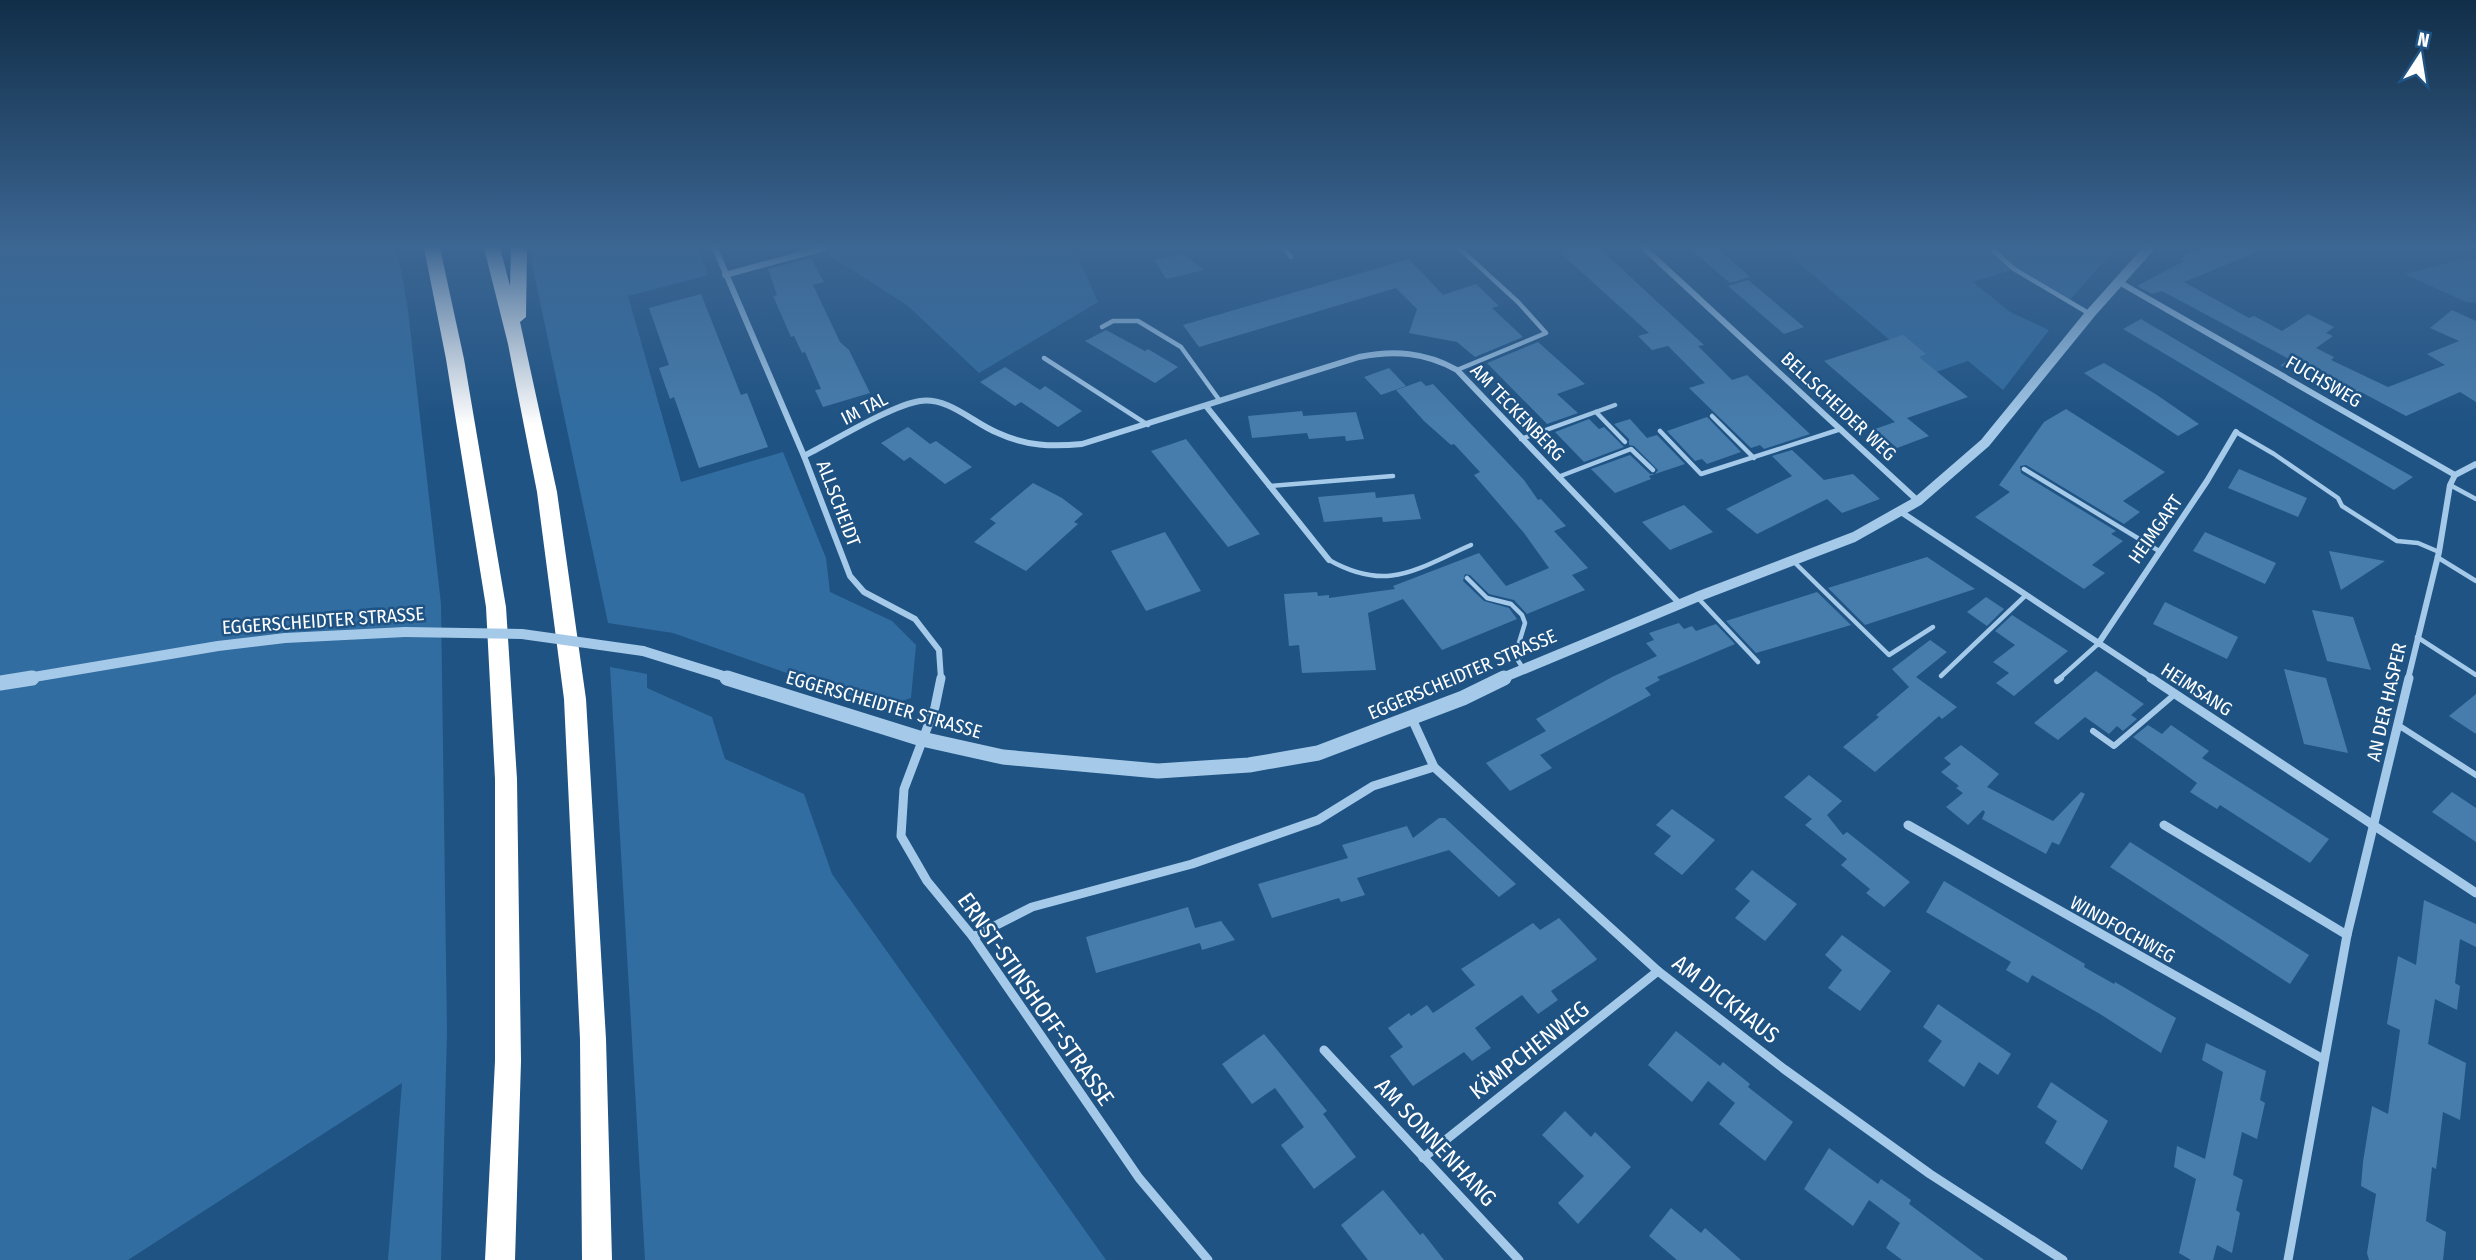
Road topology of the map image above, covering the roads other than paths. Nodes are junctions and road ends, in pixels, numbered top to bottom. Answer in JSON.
{"nodes":[{"id":1,"x":444,"y":307,"type":"edge"},
{"id":2,"x":507,"y":307,"type":"edge"},
{"id":3,"x":518,"y":307,"type":"edge"},
{"id":4,"x":739,"y":307,"type":"edge"},
{"id":5,"x":1522,"y":307,"type":"edge"},
{"id":6,"x":1708,"y":307,"type":"edge"},
{"id":7,"x":2078,"y":307,"type":"edge"},
{"id":8,"x":2097,"y":307,"type":"edge"},
{"id":9,"x":2162,"y":307,"type":"edge"},
{"id":10,"x":2090,"y":314,"type":"junction"},
{"id":11,"x":1102,"y":327,"type":"dead end"},
{"id":12,"x":517,"y":344,"type":"junction"},
{"id":13,"x":1044,"y":358,"type":"dead end"},
{"id":14,"x":1457,"y":370,"type":"junction"},
{"id":15,"x":1220,"y":401,"type":"junction"},
{"id":16,"x":941,"y":402,"type":"joint"},
{"id":17,"x":1615,"y":405,"type":"dead end"},
{"id":18,"x":1206,"y":406,"type":"junction"},
{"id":19,"x":1596,"y":412,"type":"junction"},
{"id":20,"x":1712,"y":416,"type":"dead end"},
{"id":21,"x":1148,"y":425,"type":"junction"},
{"id":22,"x":1841,"y":429,"type":"junction"},
{"id":23,"x":1660,"y":431,"type":"dead end"},
{"id":24,"x":2235,"y":432,"type":"joint"},
{"id":25,"x":1521,"y":439,"type":"junction"},
{"id":26,"x":1625,"y":442,"type":"dead end"},
{"id":27,"x":804,"y":456,"type":"junction"},
{"id":28,"x":1754,"y":458,"type":"junction"},
{"id":29,"x":2476,"y":464,"type":"edge"},
{"id":30,"x":2024,"y":468,"type":"dead end"},
{"id":31,"x":1653,"y":470,"type":"dead end"},
{"id":32,"x":1393,"y":475,"type":"dead end"},
{"id":33,"x":2455,"y":475,"type":"junction"},
{"id":34,"x":1559,"y":477,"type":"junction"},
{"id":35,"x":2450,"y":485,"type":"junction"},
{"id":36,"x":1269,"y":486,"type":"junction"},
{"id":37,"x":2476,"y":499,"type":"edge"},
{"id":38,"x":1918,"y":501,"type":"junction"},
{"id":39,"x":1901,"y":512,"type":"junction"},
{"id":40,"x":1471,"y":545,"type":"dead end"},
{"id":41,"x":2159,"y":551,"type":"junction"},
{"id":42,"x":2438,"y":555,"type":"junction"},
{"id":43,"x":1329,"y":559,"type":"joint"},
{"id":44,"x":1792,"y":560,"type":"junction"},
{"id":45,"x":1467,"y":578,"type":"dead end"},
{"id":46,"x":2476,"y":582,"type":"edge"},
{"id":47,"x":2025,"y":596,"type":"junction"},
{"id":48,"x":1697,"y":597,"type":"junction"},
{"id":49,"x":1680,"y":604,"type":"junction"},
{"id":50,"x":1933,"y":627,"type":"dead end"},
{"id":51,"x":2417,"y":637,"type":"junction"},
{"id":52,"x":2098,"y":644,"type":"junction"},
{"id":53,"x":1758,"y":662,"type":"dead end"},
{"id":54,"x":1522,"y":668,"type":"junction"},
{"id":55,"x":2476,"y":675,"type":"edge"},
{"id":56,"x":1941,"y":676,"type":"dead end"},
{"id":57,"x":2057,"y":681,"type":"dead end"},
{"id":58,"x":0,"y":683,"type":"edge"},
{"id":59,"x":2175,"y":694,"type":"junction"},
{"id":60,"x":1412,"y":719,"type":"junction"},
{"id":61,"x":2398,"y":724,"type":"junction"},
{"id":62,"x":2093,"y":731,"type":"dead end"},
{"id":63,"x":922,"y":739,"type":"junction"},
{"id":64,"x":1434,"y":767,"type":"junction"},
{"id":65,"x":2476,"y":775,"type":"edge"},
{"id":66,"x":2373,"y":822,"type":"junction"},
{"id":67,"x":1908,"y":825,"type":"dead end"},
{"id":68,"x":2164,"y":825,"type":"dead end"},
{"id":69,"x":2476,"y":892,"type":"edge"},
{"id":70,"x":2347,"y":935,"type":"junction"},
{"id":71,"x":973,"y":937,"type":"junction"},
{"id":72,"x":1658,"y":971,"type":"junction"},
{"id":73,"x":1324,"y":1050,"type":"dead end"},
{"id":74,"x":2323,"y":1059,"type":"junction"},
{"id":75,"x":1423,"y":1158,"type":"junction"},
{"id":76,"x":500,"y":1260,"type":"edge"},
{"id":77,"x":597,"y":1260,"type":"edge"},
{"id":78,"x":1208,"y":1260,"type":"edge"},
{"id":79,"x":1519,"y":1260,"type":"edge"},
{"id":80,"x":2063,"y":1260,"type":"edge"},
{"id":81,"x":2288,"y":1260,"type":"edge"}],
"edges":[{"from":1,"to":76,"type":"highway"},
{"from":2,"to":12,"type":"highway"},
{"from":3,"to":12,"type":"highway"},
{"from":4,"to":27,"type":"street","name":"ALLSCHEIDT"},
{"from":5,"to":14,"type":"lane"},
{"from":6,"to":22,"type":"street","name":"BELLSCHEIDER WEG"},
{"from":7,"to":10,"type":"lane"},
{"from":8,"to":10,"type":"street","name":"EGGERSCHEIDTER STRASSE"},
{"from":9,"to":33,"type":"street","name":"FUCHSWEG"},
{"from":10,"to":38,"type":"street","name":"EGGERSCHEIDTER STRASSE"},
{"from":11,"to":15,"type":"lane"},
{"from":12,"to":77,"type":"highway"},
{"from":13,"to":21,"type":"lane"},
{"from":14,"to":15,"type":"street","name":"AM TECKENBERG"},
{"from":14,"to":25,"type":"street","name":"AM TECKENBERG"},
{"from":15,"to":18,"type":"street","name":"AM TECKENBERG"},
{"from":16,"to":21,"type":"street","name":"AM TECKENBERG"},
{"from":16,"to":27,"type":"street","name":"IM TAL"},
{"from":17,"to":19,"type":"lane"},
{"from":18,"to":21,"type":"street","name":"AM TECKENBERG"},
{"from":18,"to":36,"type":"street"},
{"from":19,"to":25,"type":"lane"},
{"from":19,"to":26,"type":"lane"},
{"from":20,"to":28,"type":"lane"},
{"from":22,"to":28,"type":"lane"},
{"from":22,"to":38,"type":"street","name":"BELLSCHEIDER WEG"},
{"from":23,"to":28,"type":"lane"},
{"from":24,"to":41,"type":"street","name":"HEIMGART"},
{"from":24,"to":42,"type":"lane"},
{"from":25,"to":34,"type":"street","name":"AM TECKENBERG"},
{"from":27,"to":63,"type":"street","name":"ALLSCHEIDT"},
{"from":29,"to":33,"type":"street"},
{"from":30,"to":41,"type":"lane"},
{"from":31,"to":34,"type":"lane"},
{"from":32,"to":36,"type":"lane"},
{"from":33,"to":35,"type":"street","name":"AN DER HASPER"},
{"from":34,"to":49,"type":"street","name":"AM TECKENBERG"},
{"from":35,"to":37,"type":"lane"},
{"from":35,"to":42,"type":"street","name":"AN DER HASPER"},
{"from":36,"to":43,"type":"street"},
{"from":38,"to":39,"type":"street","name":"EGGERSCHEIDTER STRASSE"},
{"from":39,"to":44,"type":"street","name":"EGGERSCHEIDTER STRASSE"},
{"from":39,"to":47,"type":"street","name":"HEIMSANG"},
{"from":40,"to":43,"type":"lane"},
{"from":41,"to":52,"type":"street","name":"HEIMGART"},
{"from":42,"to":46,"type":"lane"},
{"from":42,"to":51,"type":"street","name":"AN DER HASPER"},
{"from":44,"to":48,"type":"street","name":"EGGERSCHEIDTER STRASSE"},
{"from":44,"to":50,"type":"lane"},
{"from":45,"to":54,"type":"lane"},
{"from":47,"to":52,"type":"street","name":"HEIMSANG"},
{"from":47,"to":56,"type":"lane"},
{"from":48,"to":49,"type":"street","name":"EGGERSCHEIDTER STRASSE"},
{"from":48,"to":53,"type":"lane"},
{"from":49,"to":54,"type":"street","name":"EGGERSCHEIDTER STRASSE"},
{"from":51,"to":55,"type":"lane"},
{"from":51,"to":61,"type":"street","name":"AN DER HASPER"},
{"from":52,"to":57,"type":"lane"},
{"from":52,"to":59,"type":"street","name":"HEIMSANG"},
{"from":54,"to":60,"type":"street","name":"EGGERSCHEIDTER STRASSE"},
{"from":58,"to":63,"type":"street","name":"EGGERSCHEIDTER STRASSE","bridge":true},
{"from":59,"to":62,"type":"lane"},
{"from":59,"to":66,"type":"street","name":"HEIMSANG"},
{"from":60,"to":63,"type":"street","name":"EGGERSCHEIDTER STRASSE"},
{"from":60,"to":64,"type":"street","name":"AM DICKHAUS"},
{"from":61,"to":65,"type":"lane"},
{"from":61,"to":66,"type":"street","name":"AN DER HASPER"},
{"from":63,"to":71,"type":"street","name":"ERNST-STINSHOFF-STRASSE"},
{"from":64,"to":71,"type":"street"},
{"from":64,"to":72,"type":"street","name":"AM DICKHAUS"},
{"from":66,"to":69,"type":"street","name":"HEIMSANG"},
{"from":66,"to":70,"type":"street","name":"AN DER HASPER"},
{"from":67,"to":74,"type":"street","name":"WINDFOCHWEG"},
{"from":68,"to":70,"type":"street"},
{"from":70,"to":74,"type":"street","name":"AN DER HASPER"},
{"from":71,"to":78,"type":"street","name":"ERNST-STINSHOFF-STRASSE"},
{"from":72,"to":75,"type":"street","name":"KÄMPCHENWEG"},
{"from":72,"to":80,"type":"street","name":"AM DICKHAUS"},
{"from":73,"to":75,"type":"street","name":"AM SONNENHANG"},
{"from":74,"to":81,"type":"street","name":"AN DER HASPER"},
{"from":75,"to":79,"type":"street","name":"AM SONNENHANG"}]}
